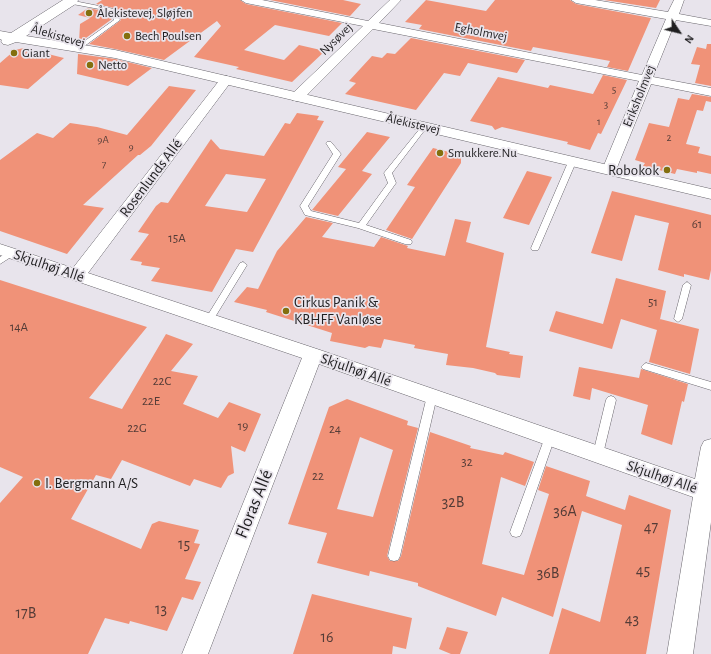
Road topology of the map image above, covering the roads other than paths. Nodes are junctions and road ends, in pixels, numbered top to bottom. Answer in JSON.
{"nodes":[{"id":1,"x":52,"y":0,"type":"edge"},
{"id":2,"x":246,"y":0,"type":"edge"},
{"id":3,"x":396,"y":0,"type":"edge"},
{"id":4,"x":576,"y":0,"type":"edge"},
{"id":5,"x":679,"y":0,"type":"edge"},
{"id":6,"x":71,"y":1,"type":"edge"},
{"id":7,"x":672,"y":16,"type":"junction"},
{"id":8,"x":711,"y":23,"type":"edge"},
{"id":9,"x":371,"y":24,"type":"junction"},
{"id":10,"x":30,"y":28,"type":"junction"},
{"id":11,"x":6,"y":29,"type":"edge"},
{"id":12,"x":0,"y":35,"type":"edge"},
{"id":13,"x":0,"y":46,"type":"edge"},
{"id":14,"x":81,"y":46,"type":"junction"},
{"id":15,"x":646,"y":79,"type":"junction"},
{"id":16,"x":226,"y":80,"type":"junction"},
{"id":17,"x":711,"y":92,"type":"edge"},
{"id":18,"x":297,"y":97,"type":"junction"},
{"id":19,"x":424,"y":127,"type":"junction"},
{"id":20,"x":329,"y":143,"type":"dead end"},
{"id":21,"x":572,"y":162,"type":"junction"},
{"id":22,"x":609,"y":170,"type":"junction"},
{"id":23,"x":711,"y":194,"type":"edge"},
{"id":24,"x":361,"y":226,"type":"junction"},
{"id":25,"x":408,"y":242,"type":"dead end"},
{"id":26,"x":535,"y":248,"type":"dead end"},
{"id":27,"x":4,"y":254,"type":"edge"},
{"id":28,"x":243,"y":265,"type":"dead end"},
{"id":29,"x":77,"y":275,"type":"junction"},
{"id":30,"x":687,"y":285,"type":"dead end"},
{"id":31,"x":678,"y":319,"type":"dead end"},
{"id":32,"x":209,"y":320,"type":"junction"},
{"id":33,"x":313,"y":355,"type":"junction"},
{"id":34,"x":646,"y":367,"type":"dead end"},
{"id":35,"x":711,"y":386,"type":"edge"},
{"id":36,"x":432,"y":396,"type":"junction"},
{"id":37,"x":611,"y":400,"type":"dead end"},
{"id":38,"x":550,"y":438,"type":"junction"},
{"id":39,"x":711,"y":447,"type":"edge"},
{"id":40,"x":598,"y":454,"type":"junction"},
{"id":41,"x":708,"y":493,"type":"edge"},
{"id":42,"x":516,"y":532,"type":"dead end"},
{"id":43,"x":394,"y":556,"type":"dead end"},
{"id":44,"x":195,"y":654,"type":"edge"},
{"id":45,"x":680,"y":654,"type":"edge"}],
"edges":[{"from":1,"to":11,"type":"street"},
{"from":2,"to":9,"type":"street","name":"Egholmvej"},
{"from":3,"to":9,"type":"street","name":"Nysøvej"},
{"from":4,"to":7,"type":"street"},
{"from":5,"to":7,"type":"street","name":"Eriksholmvej"},
{"from":6,"to":10,"type":"street"},
{"from":6,"to":14,"type":"lane"},
{"from":7,"to":8,"type":"street"},
{"from":7,"to":15,"type":"street","name":"Eriksholmvej"},
{"from":9,"to":15,"type":"street","name":"Egholmvej"},
{"from":9,"to":18,"type":"street","name":"Nysøvej"},
{"from":10,"to":11,"type":"street"},
{"from":10,"to":14,"type":"street","name":"Ålekistevej"},
{"from":11,"to":12,"type":"street","name":"Ålekistevej"},
{"from":11,"to":13,"type":"street"},
{"from":11,"to":14,"type":"street","name":"Ålekistevej"},
{"from":14,"to":16,"type":"street","name":"Ålekistevej"},
{"from":15,"to":17,"type":"street","name":"Egholmvej"},
{"from":15,"to":22,"type":"street","name":"Eriksholmvej"},
{"from":16,"to":18,"type":"street","name":"Ålekistevej"},
{"from":16,"to":29,"type":"street","name":"Rosenlunds Allé"},
{"from":18,"to":19,"type":"street","name":"Ålekistevej"},
{"from":19,"to":21,"type":"street","name":"Ålekistevej"},
{"from":19,"to":24,"type":"lane"},
{"from":20,"to":24,"type":"lane"},
{"from":21,"to":22,"type":"street","name":"Ålekistevej"},
{"from":21,"to":26,"type":"lane"},
{"from":22,"to":23,"type":"street","name":"Ålekistevej"},
{"from":24,"to":25,"type":"lane"},
{"from":27,"to":29,"type":"street","name":"Skjulhøj Allé"},
{"from":28,"to":32,"type":"lane"},
{"from":29,"to":32,"type":"street","name":"Skjulhøj Allé"},
{"from":30,"to":31,"type":"lane"},
{"from":32,"to":33,"type":"street","name":"Skjulhøj Allé"},
{"from":33,"to":36,"type":"street","name":"Skjulhøj Allé"},
{"from":33,"to":44,"type":"street","name":"Floras Allé"},
{"from":34,"to":35,"type":"lane"},
{"from":36,"to":38,"type":"street","name":"Skjulhøj Allé"},
{"from":36,"to":43,"type":"lane"},
{"from":37,"to":40,"type":"lane"},
{"from":38,"to":40,"type":"street","name":"Skjulhøj Allé"},
{"from":38,"to":42,"type":"lane"},
{"from":39,"to":41,"type":"street"},
{"from":40,"to":41,"type":"street","name":"Skjulhøj Allé"},
{"from":41,"to":45,"type":"street"}]}
